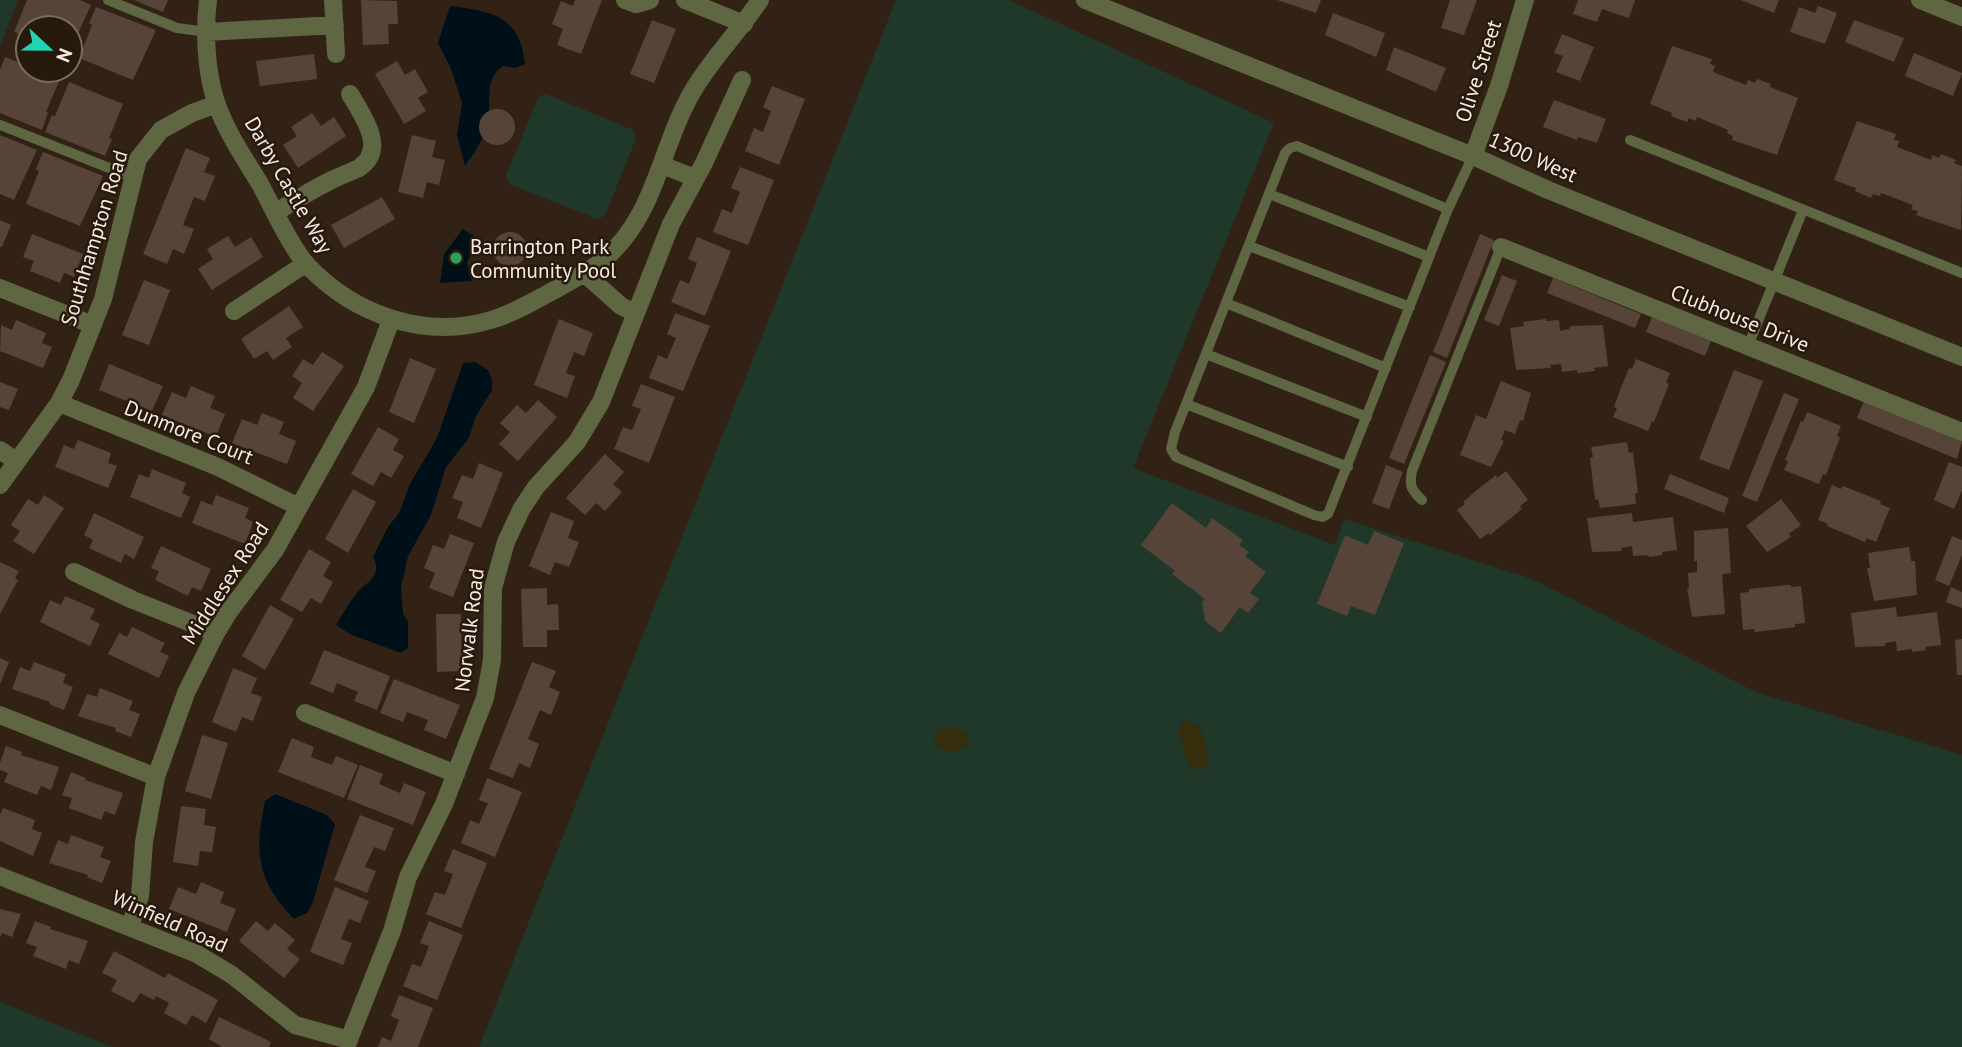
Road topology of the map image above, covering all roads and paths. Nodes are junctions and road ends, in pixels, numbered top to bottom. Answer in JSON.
{"nodes":[{"id":1,"x":108,"y":0,"type":"edge"},
{"id":2,"x":208,"y":0,"type":"edge"},
{"id":3,"x":333,"y":0,"type":"edge"},
{"id":4,"x":625,"y":0,"type":"edge"},
{"id":5,"x":650,"y":0,"type":"edge"},
{"id":6,"x":685,"y":0,"type":"edge"},
{"id":7,"x":761,"y":0,"type":"edge"},
{"id":8,"x":1084,"y":0,"type":"edge"},
{"id":9,"x":1525,"y":0,"type":"edge"},
{"id":10,"x":1920,"y":0,"type":"edge"},
{"id":11,"x":1962,"y":17,"type":"edge"},
{"id":12,"x":744,"y":24,"type":"junction"},
{"id":13,"x":335,"y":25,"type":"junction"},
{"id":14,"x":207,"y":32,"type":"junction"},
{"id":15,"x":336,"y":54,"type":"dead end"},
{"id":16,"x":742,"y":80,"type":"dead end"},
{"id":17,"x":350,"y":94,"type":"dead end"},
{"id":18,"x":216,"y":104,"type":"junction"},
{"id":19,"x":0,"y":125,"type":"edge"},
{"id":20,"x":1630,"y":140,"type":"dead end"},
{"id":21,"x":1473,"y":156,"type":"junction"},
{"id":22,"x":662,"y":165,"type":"junction"},
{"id":23,"x":132,"y":177,"type":"junction"},
{"id":24,"x":695,"y":178,"type":"junction"},
{"id":25,"x":1269,"y":194,"type":"junction"},
{"id":26,"x":1448,"y":209,"type":"junction"},
{"id":27,"x":1803,"y":210,"type":"junction"},
{"id":28,"x":276,"y":212,"type":"junction"},
{"id":29,"x":1249,"y":246,"type":"junction"},
{"id":30,"x":1501,"y":247,"type":"joint"},
{"id":31,"x":1430,"y":257,"type":"junction"},
{"id":32,"x":305,"y":264,"type":"junction"},
{"id":33,"x":584,"y":273,"type":"junction"},
{"id":34,"x":1962,"y":273,"type":"edge"},
{"id":35,"x":1774,"y":281,"type":"junction"},
{"id":36,"x":0,"y":288,"type":"edge"},
{"id":37,"x":1226,"y":303,"type":"junction"},
{"id":38,"x":1410,"y":307,"type":"junction"},
{"id":39,"x":233,"y":311,"type":"dead end"},
{"id":40,"x":635,"y":313,"type":"junction"},
{"id":41,"x":391,"y":320,"type":"junction"},
{"id":42,"x":93,"y":325,"type":"junction"},
{"id":43,"x":1748,"y":346,"type":"junction"},
{"id":44,"x":1206,"y":354,"type":"junction"},
{"id":45,"x":1962,"y":357,"type":"edge"},
{"id":46,"x":1386,"y":368,"type":"junction"},
{"id":47,"x":59,"y":403,"type":"junction"},
{"id":48,"x":1186,"y":404,"type":"junction"},
{"id":49,"x":1367,"y":417,"type":"junction"},
{"id":50,"x":1962,"y":432,"type":"edge"},
{"id":51,"x":0,"y":450,"type":"edge"},
{"id":52,"x":16,"y":461,"type":"junction"},
{"id":53,"x":1348,"y":467,"type":"junction"},
{"id":54,"x":0,"y":485,"type":"edge"},
{"id":55,"x":1422,"y":500,"type":"dead end"},
{"id":56,"x":299,"y":507,"type":"junction"},
{"id":57,"x":74,"y":572,"type":"dead end"},
{"id":58,"x":216,"y":633,"type":"junction"},
{"id":59,"x":305,"y":713,"type":"dead end"},
{"id":60,"x":0,"y":715,"type":"edge"},
{"id":61,"x":456,"y":774,"type":"junction"},
{"id":62,"x":156,"y":777,"type":"junction"},
{"id":63,"x":0,"y":876,"type":"edge"},
{"id":64,"x":130,"y":927,"type":"junction"},
{"id":65,"x":348,"y":1043,"type":"edge"}],
"edges":[{"from":1,"to":14,"type":"lane"},
{"from":2,"to":14,"type":"street","name":"Darby Castle Way"},
{"from":3,"to":13,"type":"street"},
{"from":4,"to":5,"type":"street"},
{"from":6,"to":12,"type":"street"},
{"from":7,"to":12,"type":"street","name":"Darby Castle Way"},
{"from":8,"to":21,"type":"street","name":"1300 West"},
{"from":9,"to":21,"type":"street","name":"Olive Street"},
{"from":10,"to":11,"type":"street"},
{"from":12,"to":22,"type":"street","name":"Darby Castle Way"},
{"from":13,"to":14,"type":"street"},
{"from":13,"to":15,"type":"street"},
{"from":14,"to":18,"type":"street","name":"Darby Castle Way"},
{"from":16,"to":24,"type":"street","name":"Norwalk Road"},
{"from":17,"to":28,"type":"street"},
{"from":18,"to":23,"type":"street","name":"Southhampton Road"},
{"from":18,"to":28,"type":"street","name":"Darby Castle Way"},
{"from":19,"to":23,"type":"lane"},
{"from":20,"to":27,"type":"lane"},
{"from":21,"to":26,"type":"lane"},
{"from":21,"to":35,"type":"street","name":"1300 West"},
{"from":22,"to":24,"type":"street"},
{"from":22,"to":33,"type":"street","name":"Darby Castle Way"},
{"from":23,"to":42,"type":"street","name":"Southhampton Road"},
{"from":24,"to":40,"type":"street","name":"Norwalk Road"},
{"from":25,"to":26,"type":"lane"},
{"from":25,"to":29,"type":"lane"},
{"from":25,"to":31,"type":"lane"},
{"from":26,"to":31,"type":"lane"},
{"from":27,"to":34,"type":"lane"},
{"from":27,"to":35,"type":"lane"},
{"from":28,"to":32,"type":"street","name":"Darby Castle Way"},
{"from":29,"to":37,"type":"lane"},
{"from":29,"to":38,"type":"lane"},
{"from":30,"to":43,"type":"street","name":"Clubhouse Drive"},
{"from":30,"to":55,"type":"lane"},
{"from":31,"to":38,"type":"lane"},
{"from":32,"to":39,"type":"street"},
{"from":32,"to":41,"type":"street","name":"Darby Castle Way"},
{"from":33,"to":40,"type":"street"},
{"from":33,"to":41,"type":"street","name":"Darby Castle Way"},
{"from":35,"to":43,"type":"lane"},
{"from":35,"to":45,"type":"street","name":"1300 West"},
{"from":36,"to":42,"type":"street"},
{"from":37,"to":44,"type":"lane"},
{"from":37,"to":46,"type":"lane"},
{"from":38,"to":46,"type":"lane"},
{"from":40,"to":61,"type":"street","name":"Norwalk Road"},
{"from":41,"to":56,"type":"street","name":"Middlesex Road"},
{"from":42,"to":47,"type":"street","name":"Southhampton Road"},
{"from":43,"to":50,"type":"street","name":"Clubhouse Drive"},
{"from":44,"to":48,"type":"lane"},
{"from":44,"to":49,"type":"lane"},
{"from":46,"to":49,"type":"lane"},
{"from":47,"to":52,"type":"street","name":"Southhampton Road"},
{"from":47,"to":56,"type":"street","name":"Dunmore Court"},
{"from":48,"to":53,"type":"lane"},
{"from":48,"to":53,"type":"lane"},
{"from":49,"to":53,"type":"lane"},
{"from":51,"to":52,"type":"street"},
{"from":52,"to":54,"type":"street","name":"Southhampton Road"},
{"from":56,"to":58,"type":"street","name":"Middlesex Road"},
{"from":57,"to":58,"type":"street"},
{"from":58,"to":62,"type":"street","name":"Middlesex Road"},
{"from":59,"to":61,"type":"street"},
{"from":60,"to":62,"type":"street"},
{"from":61,"to":65,"type":"street","name":"Norwalk Road"},
{"from":62,"to":64,"type":"street","name":"Middlesex Road"},
{"from":63,"to":64,"type":"street","name":"Winfield Road"},
{"from":64,"to":65,"type":"street","name":"Winfield Road"}]}
